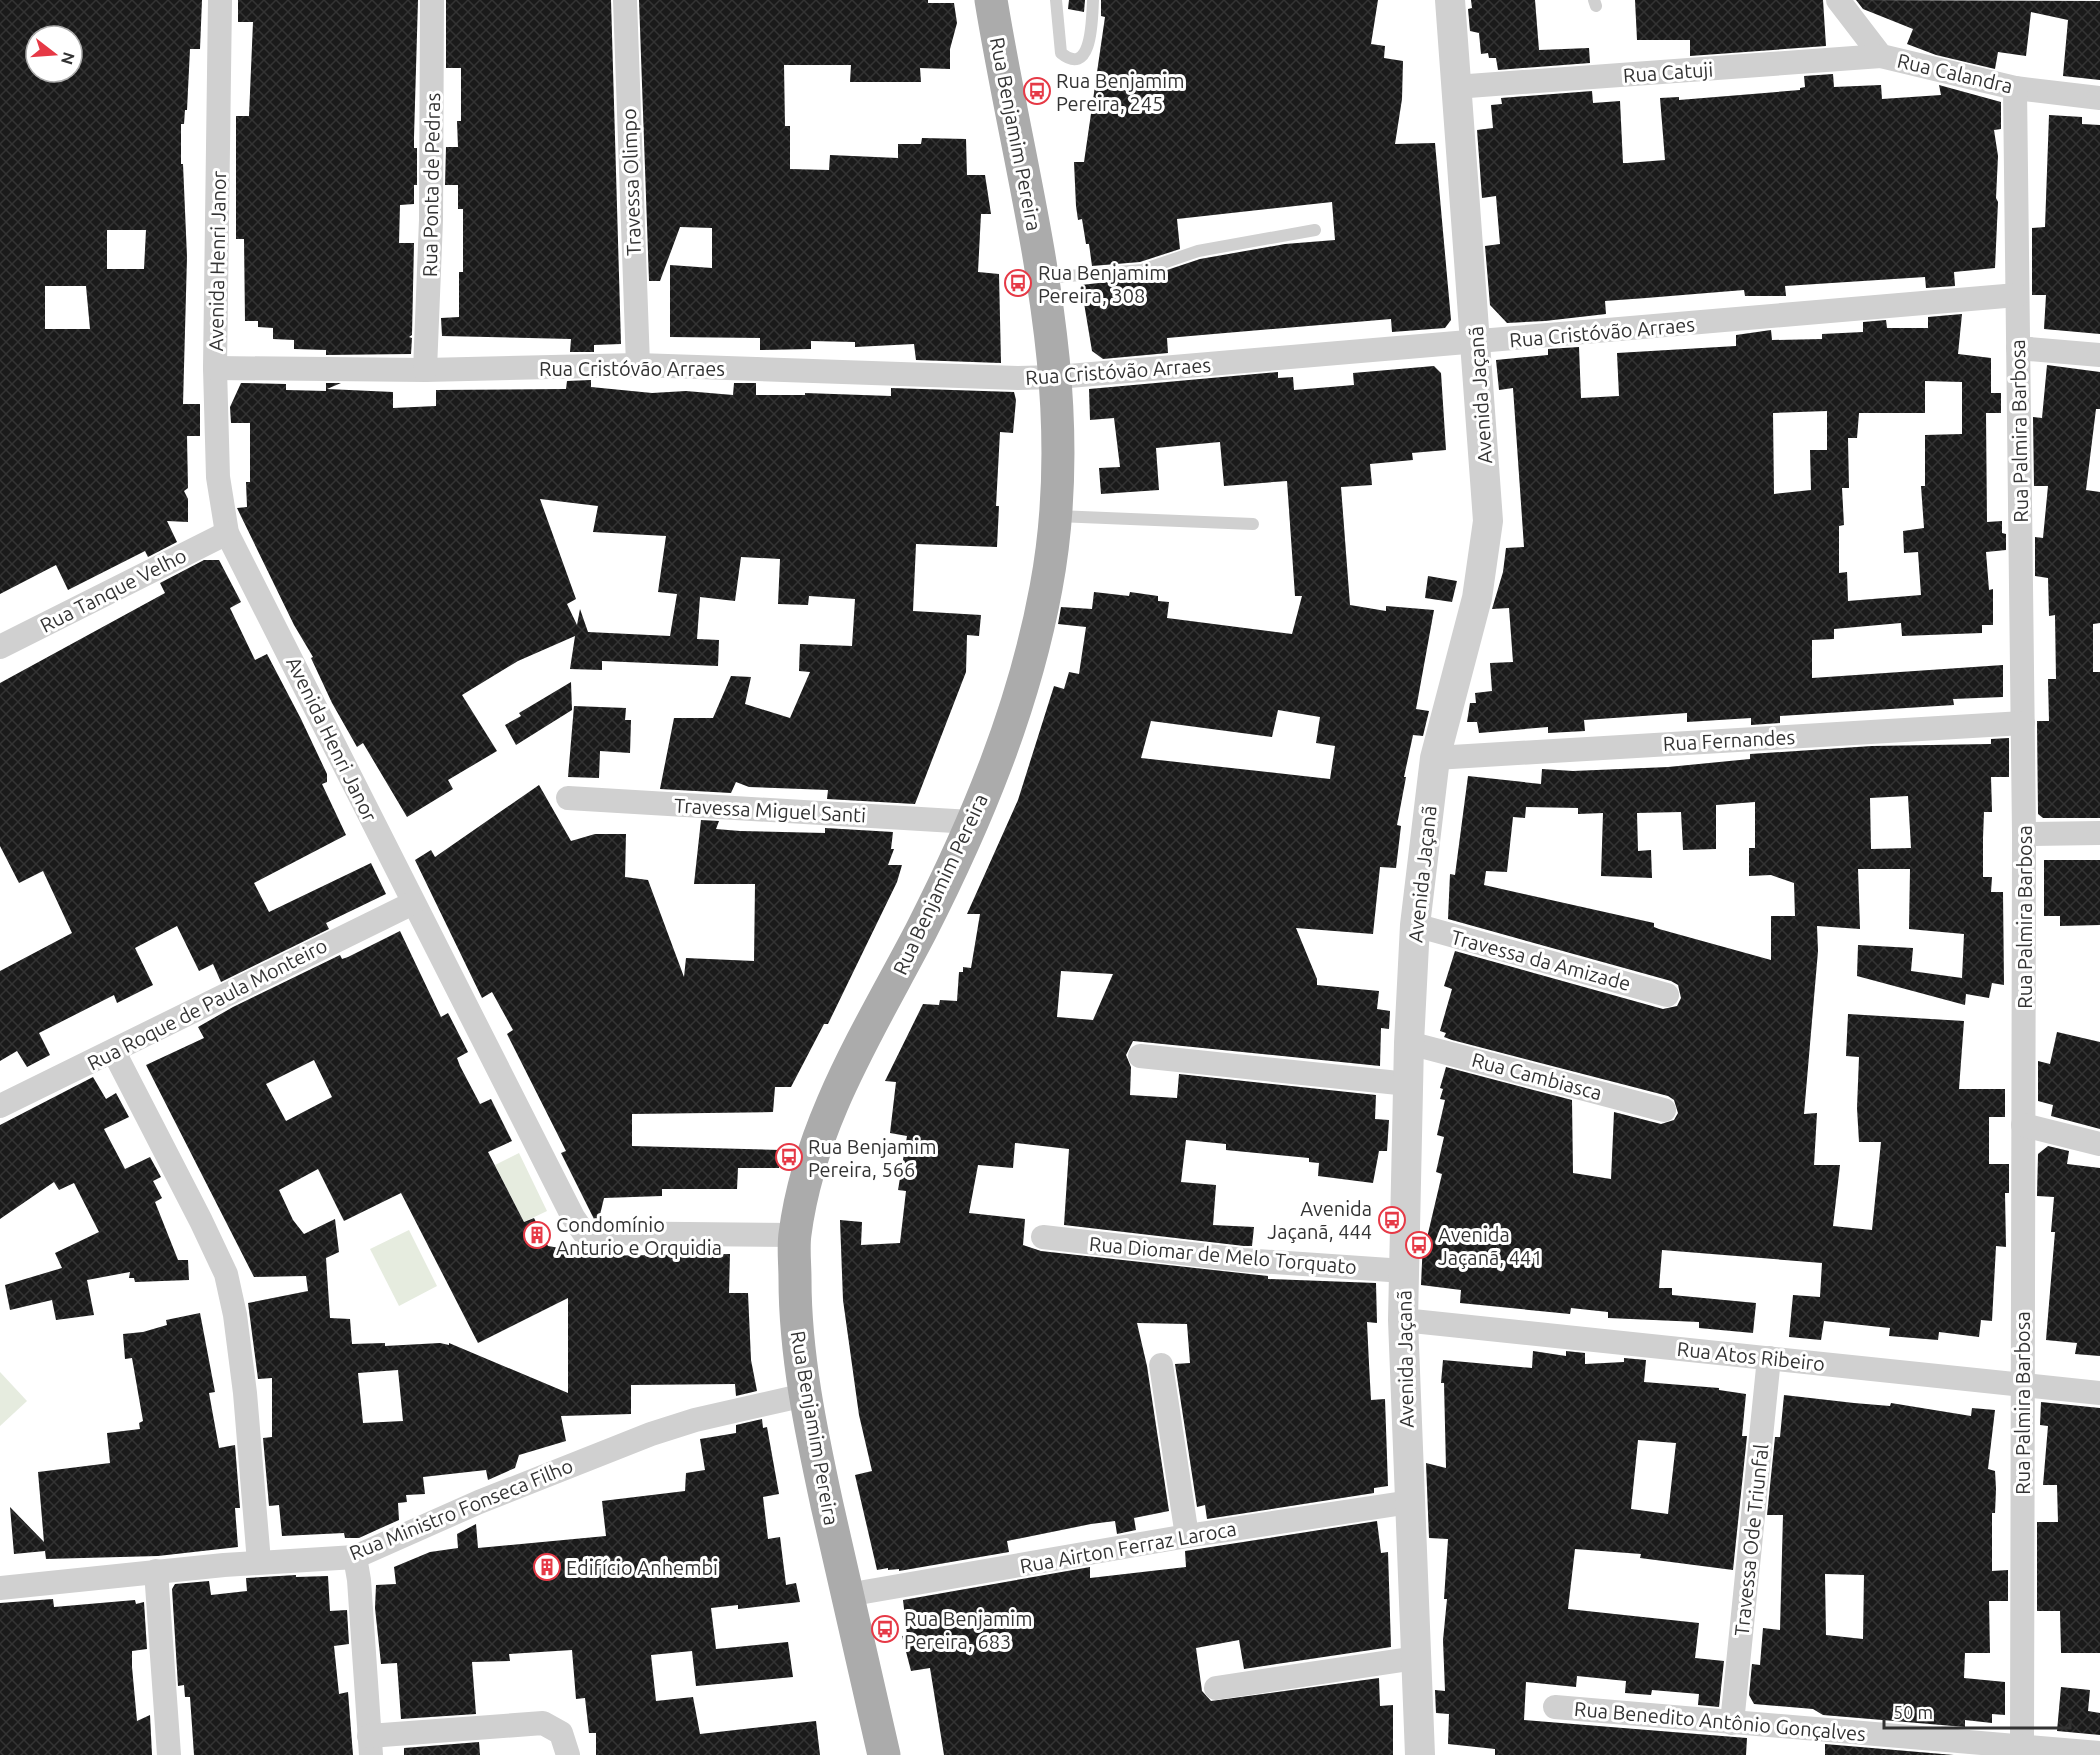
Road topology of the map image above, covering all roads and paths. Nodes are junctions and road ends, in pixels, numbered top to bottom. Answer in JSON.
{"nodes":[{"id":1,"x":220,"y":0,"type":"edge"},
{"id":2,"x":432,"y":0,"type":"edge"},
{"id":3,"x":625,"y":0,"type":"edge"},
{"id":4,"x":991,"y":0,"type":"edge"},
{"id":5,"x":1056,"y":0,"type":"edge"},
{"id":6,"x":1093,"y":0,"type":"edge"},
{"id":7,"x":1450,"y":0,"type":"edge"},
{"id":8,"x":1838,"y":0,"type":"edge"},
{"id":9,"x":1881,"y":56,"type":"junction"},
{"id":10,"x":1455,"y":87,"type":"junction"},
{"id":11,"x":2015,"y":88,"type":"junction"},
{"id":12,"x":2100,"y":98,"type":"edge"},
{"id":13,"x":1316,"y":230,"type":"dead end"},
{"id":14,"x":1043,"y":278,"type":"junction"},
{"id":15,"x":2018,"y":295,"type":"junction"},
{"id":16,"x":1477,"y":343,"type":"junction"},
{"id":17,"x":2018,"y":348,"type":"junction"},
{"id":18,"x":2100,"y":355,"type":"edge"},
{"id":19,"x":638,"y":365,"type":"junction"},
{"id":20,"x":215,"y":368,"type":"junction"},
{"id":21,"x":424,"y":370,"type":"junction"},
{"id":22,"x":1057,"y":377,"type":"junction"},
{"id":23,"x":1055,"y":516,"type":"junction"},
{"id":24,"x":1253,"y":524,"type":"dead end"},
{"id":25,"x":227,"y":532,"type":"junction"},
{"id":26,"x":0,"y":647,"type":"edge"},
{"id":27,"x":2023,"y":723,"type":"junction"},
{"id":28,"x":1435,"y":758,"type":"junction"},
{"id":29,"x":568,"y":798,"type":"dead end"},
{"id":30,"x":972,"y":822,"type":"junction"},
{"id":31,"x":2100,"y":833,"type":"edge"},
{"id":32,"x":2024,"y":834,"type":"junction"},
{"id":33,"x":413,"y":903,"type":"junction"},
{"id":34,"x":1416,"y":926,"type":"junction"},
{"id":35,"x":1667,"y":995,"type":"dead end"},
{"id":36,"x":1409,"y":1043,"type":"junction"},
{"id":37,"x":114,"y":1052,"type":"junction"},
{"id":38,"x":1140,"y":1056,"type":"dead end"},
{"id":39,"x":1408,"y":1084,"type":"junction"},
{"id":40,"x":0,"y":1106,"type":"edge"},
{"id":41,"x":1665,"y":1110,"type":"dead end"},
{"id":42,"x":2023,"y":1125,"type":"junction"},
{"id":43,"x":2100,"y":1144,"type":"edge"},
{"id":44,"x":795,"y":1235,"type":"junction"},
{"id":45,"x":1043,"y":1237,"type":"dead end"},
{"id":46,"x":1404,"y":1271,"type":"junction"},
{"id":47,"x":1402,"y":1320,"type":"junction"},
{"id":48,"x":1769,"y":1358,"type":"junction"},
{"id":49,"x":1161,"y":1365,"type":"dead end"},
{"id":50,"x":2022,"y":1385,"type":"junction"},
{"id":51,"x":2100,"y":1393,"type":"edge"},
{"id":52,"x":805,"y":1395,"type":"junction"},
{"id":53,"x":1410,"y":1502,"type":"junction"},
{"id":54,"x":1186,"y":1536,"type":"junction"},
{"id":55,"x":354,"y":1557,"type":"junction"},
{"id":56,"x":259,"y":1562,"type":"junction"},
{"id":57,"x":156,"y":1571,"type":"junction"},
{"id":58,"x":0,"y":1588,"type":"edge"},
{"id":59,"x":847,"y":1595,"type":"junction"},
{"id":60,"x":1416,"y":1658,"type":"junction"},
{"id":61,"x":1216,"y":1688,"type":"dead end"},
{"id":62,"x":1555,"y":1707,"type":"dead end"},
{"id":63,"x":1732,"y":1722,"type":"junction"},
{"id":64,"x":370,"y":1745,"type":"edge"},
{"id":65,"x":2022,"y":1747,"type":"junction"},
{"id":66,"x":2100,"y":1753,"type":"edge"},
{"id":67,"x":169,"y":1755,"type":"edge"},
{"id":68,"x":568,"y":1755,"type":"edge"},
{"id":69,"x":884,"y":1755,"type":"edge"},
{"id":70,"x":1420,"y":1755,"type":"edge"}],
"edges":[{"from":1,"to":20,"type":"street","name":"Avenida Henri Janor"},
{"from":2,"to":21,"type":"street","name":"Rua Ponta de Pedras"},
{"from":3,"to":19,"type":"street","name":"Travessa Olimpo"},
{"from":4,"to":14,"type":"main road","name":"Rua Benjamim Pereira"},
{"from":5,"to":6,"type":"lane"},
{"from":7,"to":10,"type":"street","name":"Avenida Jaçanã"},
{"from":8,"to":9,"type":"street","name":"Rua Calandra"},
{"from":9,"to":10,"type":"street","name":"Rua Catuji"},
{"from":9,"to":11,"type":"street","name":"Rua Calandra"},
{"from":10,"to":16,"type":"street","name":"Avenida Jaçanã"},
{"from":11,"to":12,"type":"street","name":"Rua Calandra"},
{"from":11,"to":15,"type":"street","name":"Rua Palmira Barbosa"},
{"from":13,"to":14,"type":"lane"},
{"from":14,"to":22,"type":"main road","name":"Rua Benjamim Pereira"},
{"from":15,"to":16,"type":"street","name":"Rua Cristóvão Arraes"},
{"from":15,"to":17,"type":"street","name":"Rua Palmira Barbosa"},
{"from":16,"to":22,"type":"street","name":"Rua Cristóvão Arraes"},
{"from":16,"to":28,"type":"street","name":"Avenida Jaçanã"},
{"from":17,"to":18,"type":"street"},
{"from":17,"to":27,"type":"street","name":"Rua Palmira Barbosa"},
{"from":19,"to":21,"type":"street","name":"Rua Cristóvão Arraes"},
{"from":19,"to":22,"type":"street","name":"Rua Cristóvão Arraes"},
{"from":20,"to":21,"type":"street","name":"Rua Cristóvão Arraes"},
{"from":20,"to":25,"type":"street","name":"Avenida Henri Janor"},
{"from":22,"to":23,"type":"main road","name":"Rua Benjamim Pereira"},
{"from":23,"to":24,"type":"lane"},
{"from":23,"to":30,"type":"main road","name":"Rua Benjamim Pereira"},
{"from":25,"to":26,"type":"street","name":"Rua Tanque Velho"},
{"from":25,"to":33,"type":"street","name":"Avenida Henri Janor"},
{"from":27,"to":28,"type":"street","name":"Rua Fernandes"},
{"from":27,"to":32,"type":"street","name":"Rua Palmira Barbosa"},
{"from":28,"to":34,"type":"street","name":"Avenida Jaçanã"},
{"from":29,"to":30,"type":"street","name":"Travessa Miguel Santi"},
{"from":30,"to":44,"type":"main road","name":"Rua Benjamim Pereira"},
{"from":31,"to":32,"type":"street"},
{"from":32,"to":42,"type":"street","name":"Rua Palmira Barbosa"},
{"from":33,"to":37,"type":"street","name":"Rua Roque de Paula Monteiro"},
{"from":33,"to":44,"type":"street","name":"Avenida Henri Janor"},
{"from":34,"to":35,"type":"street","name":"Travessa da Amizade"},
{"from":34,"to":36,"type":"street","name":"Avenida Jaçanã"},
{"from":36,"to":39,"type":"street","name":"Avenida Jaçanã"},
{"from":36,"to":41,"type":"street","name":"Rua Cambiasca"},
{"from":37,"to":40,"type":"street","name":"Rua Roque de Paula Monteiro"},
{"from":37,"to":56,"type":"street"},
{"from":38,"to":39,"type":"street"},
{"from":39,"to":46,"type":"street","name":"Avenida Jaçanã"},
{"from":42,"to":43,"type":"street"},
{"from":42,"to":50,"type":"street","name":"Rua Palmira Barbosa"},
{"from":44,"to":52,"type":"main road","name":"Rua Benjamim Pereira"},
{"from":45,"to":46,"type":"street","name":"Rua Diomar de Melo Torquato"},
{"from":46,"to":47,"type":"street","name":"Avenida Jaçanã"},
{"from":47,"to":48,"type":"street","name":"Rua Atos Ribeiro"},
{"from":47,"to":53,"type":"street","name":"Avenida Jaçanã"},
{"from":48,"to":50,"type":"street","name":"Rua Atos Ribeiro"},
{"from":48,"to":63,"type":"street","name":"Travessa Ode Triunfal"},
{"from":49,"to":54,"type":"street"},
{"from":50,"to":51,"type":"street","name":"Rua Atos Ribeiro"},
{"from":50,"to":65,"type":"street","name":"Rua Palmira Barbosa"},
{"from":52,"to":55,"type":"street","name":"Rua Ministro Fonseca Filho"},
{"from":52,"to":59,"type":"main road","name":"Rua Benjamim Pereira"},
{"from":53,"to":54,"type":"street","name":"Rua Airton Ferraz Laroca"},
{"from":53,"to":60,"type":"street","name":"Avenida Jaçanã"},
{"from":54,"to":59,"type":"street","name":"Rua Airton Ferraz Laroca"},
{"from":55,"to":56,"type":"street","name":"Rua Ministro Fonseca Filho"},
{"from":55,"to":64,"type":"street"},
{"from":56,"to":57,"type":"street","name":"Rua Ministro Fonseca Filho"},
{"from":57,"to":58,"type":"street","name":"Rua Ministro Fonseca Filho"},
{"from":57,"to":67,"type":"street"},
{"from":59,"to":69,"type":"main road","name":"Rua Benjamim Pereira"},
{"from":60,"to":61,"type":"street"},
{"from":60,"to":70,"type":"street","name":"Avenida Jaçanã"},
{"from":62,"to":63,"type":"street","name":"Rua Benedito Antônio Gonçalves"},
{"from":63,"to":65,"type":"street","name":"Rua Benedito Antônio Gonçalves"},
{"from":64,"to":68,"type":"street"},
{"from":65,"to":66,"type":"street","name":"Rua Benedito Antônio Gonçalves"}]}
